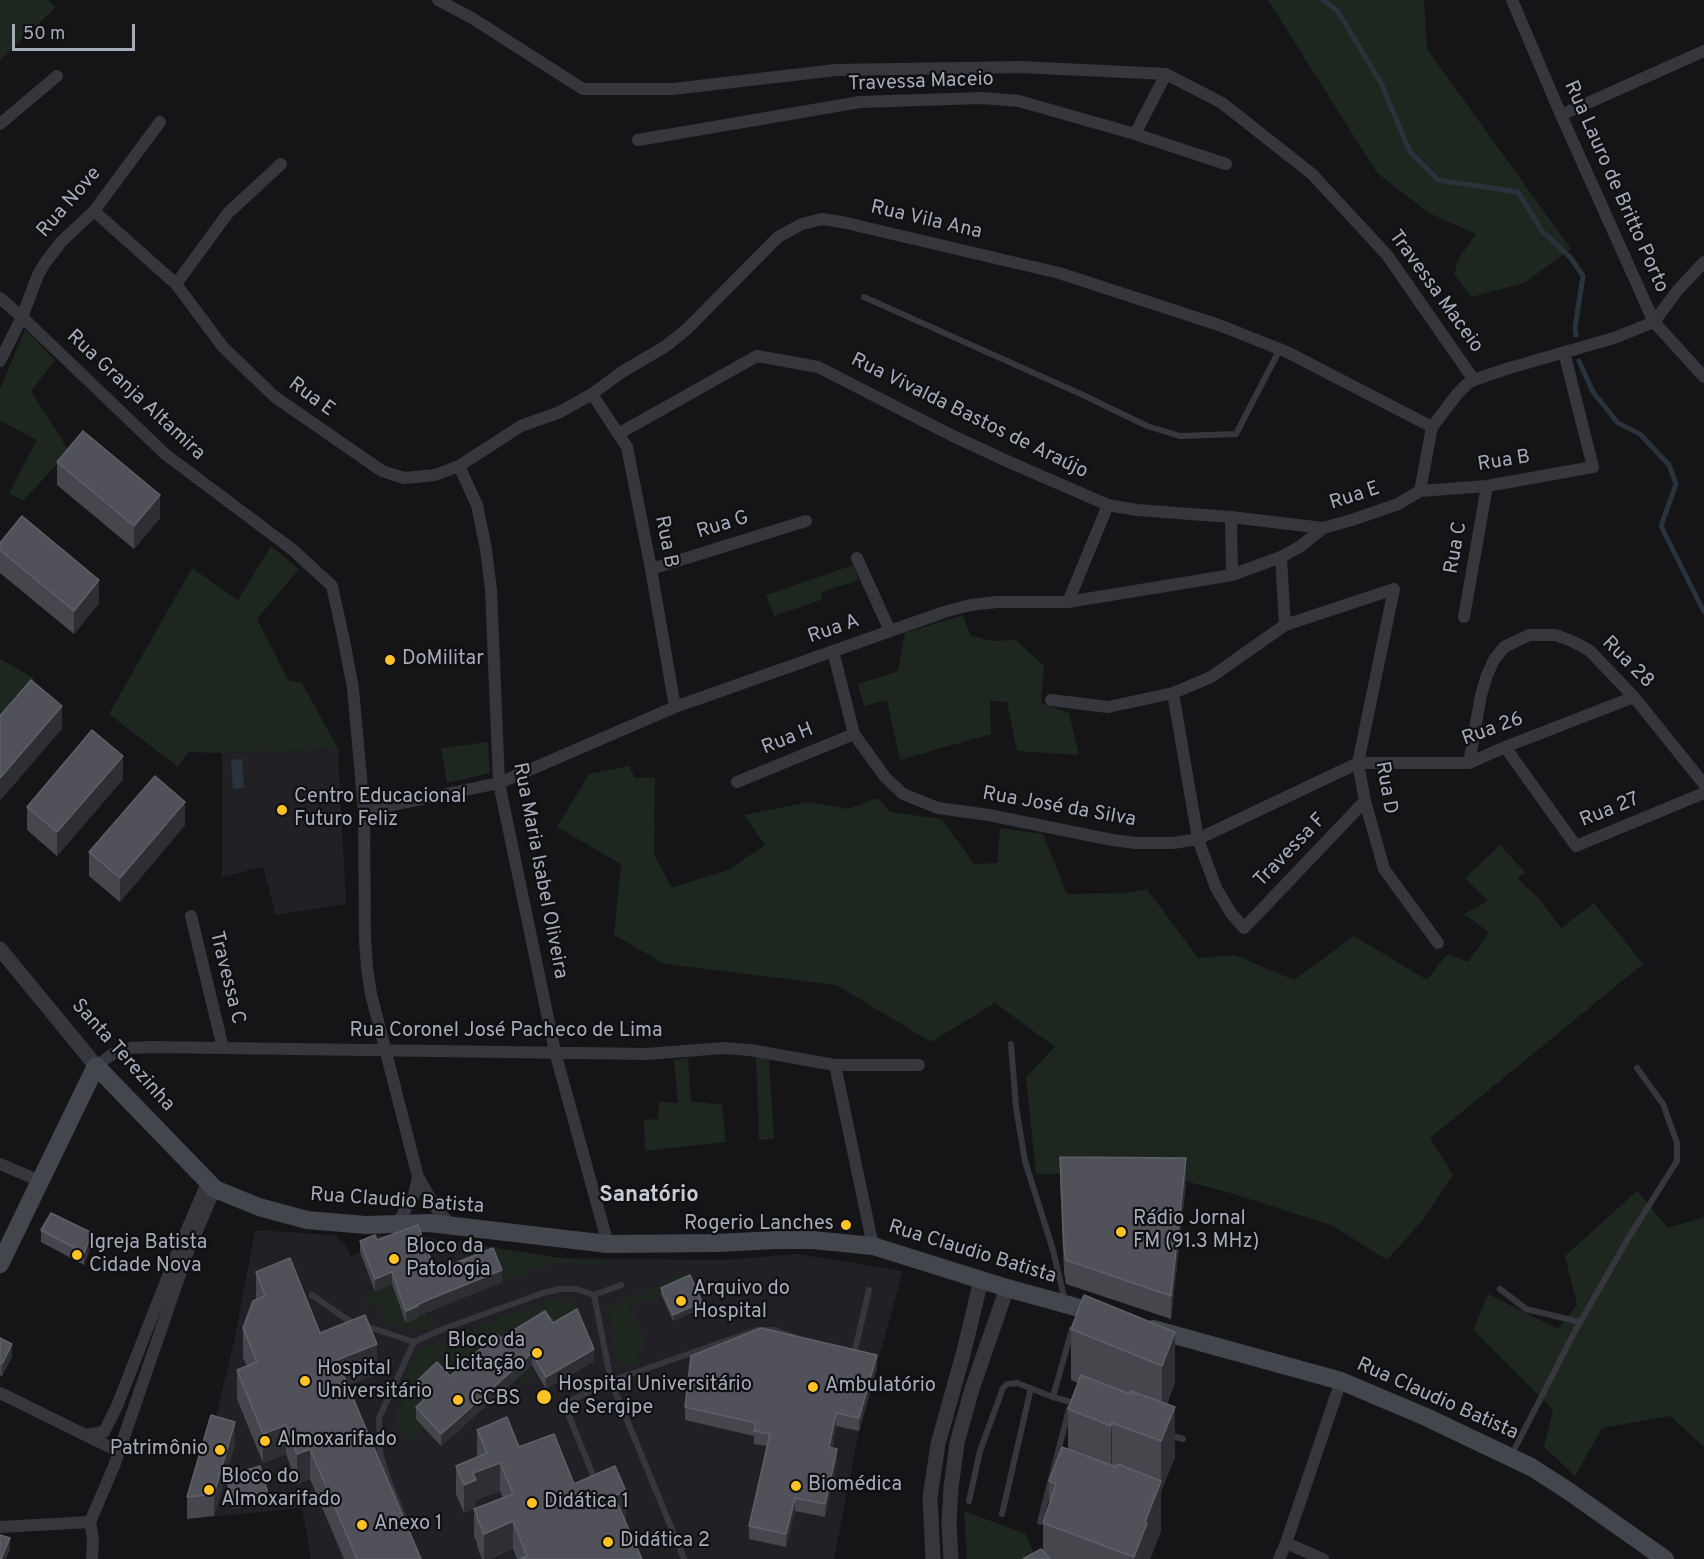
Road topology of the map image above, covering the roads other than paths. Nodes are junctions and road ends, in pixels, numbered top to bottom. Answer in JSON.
{"nodes":[{"id":1,"x":438,"y":0,"type":"edge"},
{"id":2,"x":1512,"y":0,"type":"edge"},
{"id":3,"x":1704,"y":51,"type":"edge"},
{"id":4,"x":1166,"y":74,"type":"junction"},
{"id":5,"x":57,"y":76,"type":"dead end"},
{"id":6,"x":1561,"y":116,"type":"junction"},
{"id":7,"x":160,"y":122,"type":"dead end"},
{"id":8,"x":0,"y":124,"type":"edge"},
{"id":9,"x":1135,"y":134,"type":"junction"},
{"id":10,"x":638,"y":140,"type":"dead end"},
{"id":11,"x":280,"y":164,"type":"dead end"},
{"id":12,"x":1226,"y":164,"type":"dead end"},
{"id":13,"x":94,"y":211,"type":"junction"},
{"id":14,"x":1704,"y":262,"type":"edge"},
{"id":15,"x":176,"y":284,"type":"junction"},
{"id":16,"x":864,"y":297,"type":"dead end"},
{"id":17,"x":0,"y":298,"type":"edge"},
{"id":18,"x":22,"y":317,"type":"junction"},
{"id":19,"x":1654,"y":322,"type":"junction"},
{"id":20,"x":1280,"y":349,"type":"junction"},
{"id":21,"x":1564,"y":352,"type":"junction"},
{"id":22,"x":0,"y":361,"type":"edge"},
{"id":23,"x":1704,"y":377,"type":"edge"},
{"id":24,"x":1474,"y":380,"type":"junction"},
{"id":25,"x":592,"y":394,"type":"junction"},
{"id":26,"x":1432,"y":427,"type":"junction"},
{"id":27,"x":618,"y":434,"type":"junction"},
{"id":28,"x":459,"y":466,"type":"junction"},
{"id":29,"x":1487,"y":486,"type":"junction"},
{"id":30,"x":1420,"y":491,"type":"junction"},
{"id":31,"x":1108,"y":505,"type":"junction"},
{"id":32,"x":1230,"y":517,"type":"junction"},
{"id":33,"x":806,"y":521,"type":"dead end"},
{"id":34,"x":1323,"y":528,"type":"junction"},
{"id":35,"x":1281,"y":557,"type":"junction"},
{"id":36,"x":857,"y":558,"type":"dead end"},
{"id":37,"x":651,"y":569,"type":"junction"},
{"id":38,"x":1232,"y":575,"type":"junction"},
{"id":39,"x":1068,"y":602,"type":"junction"},
{"id":40,"x":1464,"y":617,"type":"dead end"},
{"id":41,"x":1285,"y":626,"type":"junction"},
{"id":42,"x":890,"y":631,"type":"junction"},
{"id":43,"x":833,"y":651,"type":"junction"},
{"id":44,"x":1173,"y":693,"type":"junction"},
{"id":45,"x":1634,"y":697,"type":"junction"},
{"id":46,"x":1051,"y":700,"type":"dead end"},
{"id":47,"x":675,"y":707,"type":"junction"},
{"id":48,"x":854,"y":734,"type":"junction"},
{"id":49,"x":1505,"y":747,"type":"junction"},
{"id":50,"x":1358,"y":763,"type":"junction"},
{"id":51,"x":1469,"y":763,"type":"junction"},
{"id":52,"x":737,"y":782,"type":"dead end"},
{"id":53,"x":499,"y":783,"type":"junction"},
{"id":54,"x":1704,"y":784,"type":"edge"},
{"id":55,"x":1704,"y":793,"type":"edge"},
{"id":56,"x":1365,"y":801,"type":"junction"},
{"id":57,"x":364,"y":811,"type":"junction"},
{"id":58,"x":1198,"y":839,"type":"junction"},
{"id":59,"x":191,"y":916,"type":"dead end"},
{"id":60,"x":1438,"y":943,"type":"dead end"},
{"id":61,"x":0,"y":949,"type":"edge"},
{"id":62,"x":1011,"y":1044,"type":"dead end"},
{"id":63,"x":223,"y":1048,"type":"junction"},
{"id":64,"x":385,"y":1052,"type":"junction"},
{"id":65,"x":555,"y":1052,"type":"junction"},
{"id":66,"x":835,"y":1065,"type":"junction"},
{"id":67,"x":919,"y":1065,"type":"dead end"},
{"id":68,"x":96,"y":1066,"type":"junction"},
{"id":69,"x":1637,"y":1068,"type":"dead end"},
{"id":70,"x":0,"y":1164,"type":"edge"},
{"id":71,"x":418,"y":1177,"type":"junction"},
{"id":72,"x":40,"y":1181,"type":"junction"},
{"id":73,"x":211,"y":1186,"type":"junction"},
{"id":74,"x":397,"y":1224,"type":"junction"},
{"id":75,"x":451,"y":1226,"type":"junction"},
{"id":76,"x":608,"y":1244,"type":"junction"},
{"id":77,"x":873,"y":1246,"type":"junction"},
{"id":78,"x":0,"y":1264,"type":"edge"},
{"id":79,"x":981,"y":1280,"type":"junction"},
{"id":80,"x":621,"y":1285,"type":"dead end"},
{"id":81,"x":1007,"y":1288,"type":"junction"},
{"id":82,"x":1500,"y":1289,"type":"dead end"},
{"id":83,"x":869,"y":1290,"type":"dead end"},
{"id":84,"x":312,"y":1295,"type":"dead end"},
{"id":85,"x":594,"y":1295,"type":"junction"},
{"id":86,"x":1074,"y":1313,"type":"junction"},
{"id":87,"x":1113,"y":1318,"type":"edge"},
{"id":88,"x":1580,"y":1322,"type":"junction"},
{"id":89,"x":1136,"y":1324,"type":"edge"},
{"id":90,"x":803,"y":1340,"type":"edge"},
{"id":91,"x":414,"y":1342,"type":"junction"},
{"id":92,"x":844,"y":1352,"type":"edge"},
{"id":93,"x":611,"y":1381,"type":"junction"},
{"id":94,"x":1341,"y":1381,"type":"junction"},
{"id":95,"x":1031,"y":1388,"type":"junction"},
{"id":96,"x":0,"y":1393,"type":"edge"},
{"id":97,"x":1053,"y":1397,"type":"junction"},
{"id":98,"x":1071,"y":1402,"type":"junction"},
{"id":99,"x":1082,"y":1406,"type":"edge"},
{"id":100,"x":1161,"y":1432,"type":"edge"},
{"id":101,"x":85,"y":1435,"type":"junction"},
{"id":102,"x":1183,"y":1439,"type":"dead end"},
{"id":103,"x":118,"y":1451,"type":"junction"},
{"id":104,"x":1510,"y":1457,"type":"junction"},
{"id":105,"x":597,"y":1485,"type":"edge"},
{"id":106,"x":969,"y":1501,"type":"dead end"},
{"id":107,"x":1002,"y":1514,"type":"dead end"},
{"id":108,"x":90,"y":1522,"type":"junction"},
{"id":109,"x":405,"y":1522,"type":"edge"},
{"id":110,"x":1040,"y":1522,"type":"dead end"},
{"id":111,"x":0,"y":1527,"type":"edge"},
{"id":112,"x":1286,"y":1542,"type":"junction"},
{"id":113,"x":92,"y":1559,"type":"edge"},
{"id":114,"x":684,"y":1559,"type":"edge"},
{"id":115,"x":933,"y":1559,"type":"edge"},
{"id":116,"x":951,"y":1559,"type":"edge"},
{"id":117,"x":1279,"y":1559,"type":"edge"},
{"id":118,"x":1323,"y":1559,"type":"edge"},
{"id":119,"x":1665,"y":1559,"type":"edge"}],
"edges":[{"from":1,"to":4,"type":"street","name":"Travessa Maceio"},
{"from":2,"to":6,"type":"street","name":"Rua Lauro de Britto Porto"},
{"from":3,"to":6,"type":"street"},
{"from":4,"to":9,"type":"street"},
{"from":4,"to":24,"type":"street","name":"Travessa Maceio"},
{"from":5,"to":8,"type":"street"},
{"from":6,"to":19,"type":"street","name":"Rua Lauro de Britto Porto"},
{"from":7,"to":13,"type":"street","name":"Rua Nove"},
{"from":9,"to":10,"type":"street","name":"Travessa Maceio"},
{"from":9,"to":12,"type":"street","name":"Travessa Maceio"},
{"from":11,"to":15,"type":"street"},
{"from":13,"to":15,"type":"street","name":"Rua E"},
{"from":13,"to":18,"type":"street","name":"Rua Nove"},
{"from":14,"to":19,"type":"street"},
{"from":15,"to":28,"type":"street","name":"Rua E"},
{"from":16,"to":20,"type":"lane"},
{"from":17,"to":18,"type":"street","name":"Rua Granja Altamira"},
{"from":18,"to":22,"type":"street","name":"Rua Nove"},
{"from":18,"to":57,"type":"street","name":"Rua Granja Altamira"},
{"from":19,"to":21,"type":"street"},
{"from":19,"to":23,"type":"street","name":"Rua Lauro de Britto Porto"},
{"from":20,"to":25,"type":"street","name":"Rua Vila Ana"},
{"from":20,"to":26,"type":"street","name":"Rua Vila Ana"},
{"from":21,"to":24,"type":"street"},
{"from":21,"to":29,"type":"street","name":"Rua B"},
{"from":24,"to":26,"type":"street"},
{"from":25,"to":27,"type":"street","name":"Rua B"},
{"from":25,"to":28,"type":"street","name":"Rua Vila Ana"},
{"from":26,"to":30,"type":"street"},
{"from":27,"to":31,"type":"street","name":"Rua Vivalda Bastos de Araújo"},
{"from":27,"to":37,"type":"street","name":"Rua B"},
{"from":28,"to":53,"type":"street","name":"Rua Maria Isabel Oliveira"},
{"from":29,"to":30,"type":"street","name":"Rua B"},
{"from":29,"to":40,"type":"street","name":"Rua C"},
{"from":30,"to":34,"type":"street","name":"Rua E"},
{"from":31,"to":32,"type":"street","name":"Rua Vivalda Bastos de Araújo"},
{"from":31,"to":39,"type":"street"},
{"from":32,"to":34,"type":"street","name":"Rua Vivalda Bastos de Araújo"},
{"from":32,"to":38,"type":"street"},
{"from":33,"to":37,"type":"street","name":"Rua G"},
{"from":34,"to":35,"type":"street","name":"Rua A"},
{"from":35,"to":38,"type":"street","name":"Rua A"},
{"from":35,"to":41,"type":"street"},
{"from":36,"to":42,"type":"street"},
{"from":37,"to":47,"type":"street","name":"Rua B"},
{"from":38,"to":39,"type":"street","name":"Rua A"},
{"from":39,"to":42,"type":"street","name":"Rua A"},
{"from":41,"to":44,"type":"street"},
{"from":41,"to":50,"type":"street","name":"Rua D"},
{"from":42,"to":43,"type":"street","name":"Rua A"},
{"from":43,"to":47,"type":"street","name":"Rua A"},
{"from":43,"to":48,"type":"street","name":"Rua José da Silva"},
{"from":44,"to":46,"type":"street"},
{"from":44,"to":58,"type":"street"},
{"from":45,"to":49,"type":"street","name":"Rua 26"},
{"from":45,"to":51,"type":"street","name":"Rua 28"},
{"from":45,"to":54,"type":"street","name":"Rua 28"},
{"from":47,"to":53,"type":"street","name":"Rua A"},
{"from":48,"to":52,"type":"street","name":"Rua H"},
{"from":48,"to":58,"type":"street","name":"Rua José da Silva"},
{"from":49,"to":51,"type":"street","name":"Rua 26"},
{"from":49,"to":55,"type":"street","name":"Rua 27"},
{"from":50,"to":51,"type":"street","name":"Rua 26"},
{"from":50,"to":56,"type":"street","name":"Rua D"},
{"from":50,"to":58,"type":"street","name":"Rua José da Silva"},
{"from":53,"to":57,"type":"street","name":"Rua A"},
{"from":53,"to":65,"type":"street","name":"Rua Maria Isabel Oliveira"},
{"from":56,"to":58,"type":"street","name":"Travessa F"},
{"from":56,"to":60,"type":"street","name":"Rua D"},
{"from":57,"to":64,"type":"street"},
{"from":59,"to":63,"type":"street","name":"Travessa C"},
{"from":61,"to":68,"type":"street","name":"Santa Terezinha"},
{"from":62,"to":86,"type":"lane"},
{"from":63,"to":64,"type":"street","name":"Rua Coronel José Pacheco de Lima"},
{"from":63,"to":68,"type":"street","name":"Rua Coronel José Pacheco de Lima"},
{"from":64,"to":65,"type":"street","name":"Rua Coronel José Pacheco de Lima"},
{"from":64,"to":71,"type":"street"},
{"from":65,"to":66,"type":"street","name":"Rua Coronel José Pacheco de Lima"},
{"from":65,"to":76,"type":"street","name":"Rua Maria Isabel Oliveira"},
{"from":66,"to":67,"type":"street","name":"Rua Coronel José Pacheco de Lima"},
{"from":66,"to":77,"type":"street"},
{"from":68,"to":72,"type":"main road"},
{"from":68,"to":73,"type":"main road","name":"Santa Terezinha"},
{"from":69,"to":88,"type":"lane"},
{"from":70,"to":72,"type":"street"},
{"from":71,"to":74,"type":"street"},
{"from":71,"to":75,"type":"street"},
{"from":72,"to":78,"type":"main road"},
{"from":73,"to":74,"type":"main road","name":"Rua Claudio Batista"},
{"from":73,"to":101,"type":"street"},
{"from":73,"to":103,"type":"street"},
{"from":74,"to":75,"type":"main road","name":"Rua Claudio Batista"},
{"from":75,"to":76,"type":"main road","name":"Rua Claudio Batista"},
{"from":76,"to":77,"type":"main road","name":"Rua Claudio Batista"},
{"from":77,"to":79,"type":"main road","name":"Rua Claudio Batista"},
{"from":79,"to":81,"type":"main road","name":"Rua Claudio Batista"},
{"from":79,"to":115,"type":"street"},
{"from":80,"to":85,"type":"lane"},
{"from":81,"to":86,"type":"main road","name":"Rua Claudio Batista"},
{"from":81,"to":116,"type":"street"},
{"from":82,"to":88,"type":"lane"},
{"from":83,"to":92,"type":"lane"},
{"from":84,"to":91,"type":"lane"},
{"from":85,"to":91,"type":"lane"},
{"from":85,"to":93,"type":"lane"},
{"from":86,"to":87,"type":"main road","name":"Rua Claudio Batista"},
{"from":86,"to":97,"type":"lane"},
{"from":88,"to":104,"type":"lane"},
{"from":89,"to":94,"type":"main road","name":"Rua Claudio Batista"},
{"from":90,"to":93,"type":"lane"},
{"from":91,"to":109,"type":"lane"},
{"from":93,"to":105,"type":"lane"},
{"from":93,"to":114,"type":"lane"},
{"from":94,"to":104,"type":"main road","name":"Rua Claudio Batista"},
{"from":94,"to":112,"type":"street"},
{"from":95,"to":97,"type":"lane"},
{"from":95,"to":106,"type":"lane"},
{"from":95,"to":107,"type":"lane"},
{"from":96,"to":101,"type":"street"},
{"from":97,"to":98,"type":"lane"},
{"from":98,"to":99,"type":"lane"},
{"from":98,"to":110,"type":"lane"},
{"from":100,"to":102,"type":"lane"},
{"from":101,"to":103,"type":"street"},
{"from":103,"to":108,"type":"street"},
{"from":104,"to":119,"type":"main road","name":"Rua Claudio Batista"},
{"from":108,"to":111,"type":"street"},
{"from":108,"to":113,"type":"street"},
{"from":112,"to":117,"type":"street"},
{"from":112,"to":118,"type":"street"}]}
